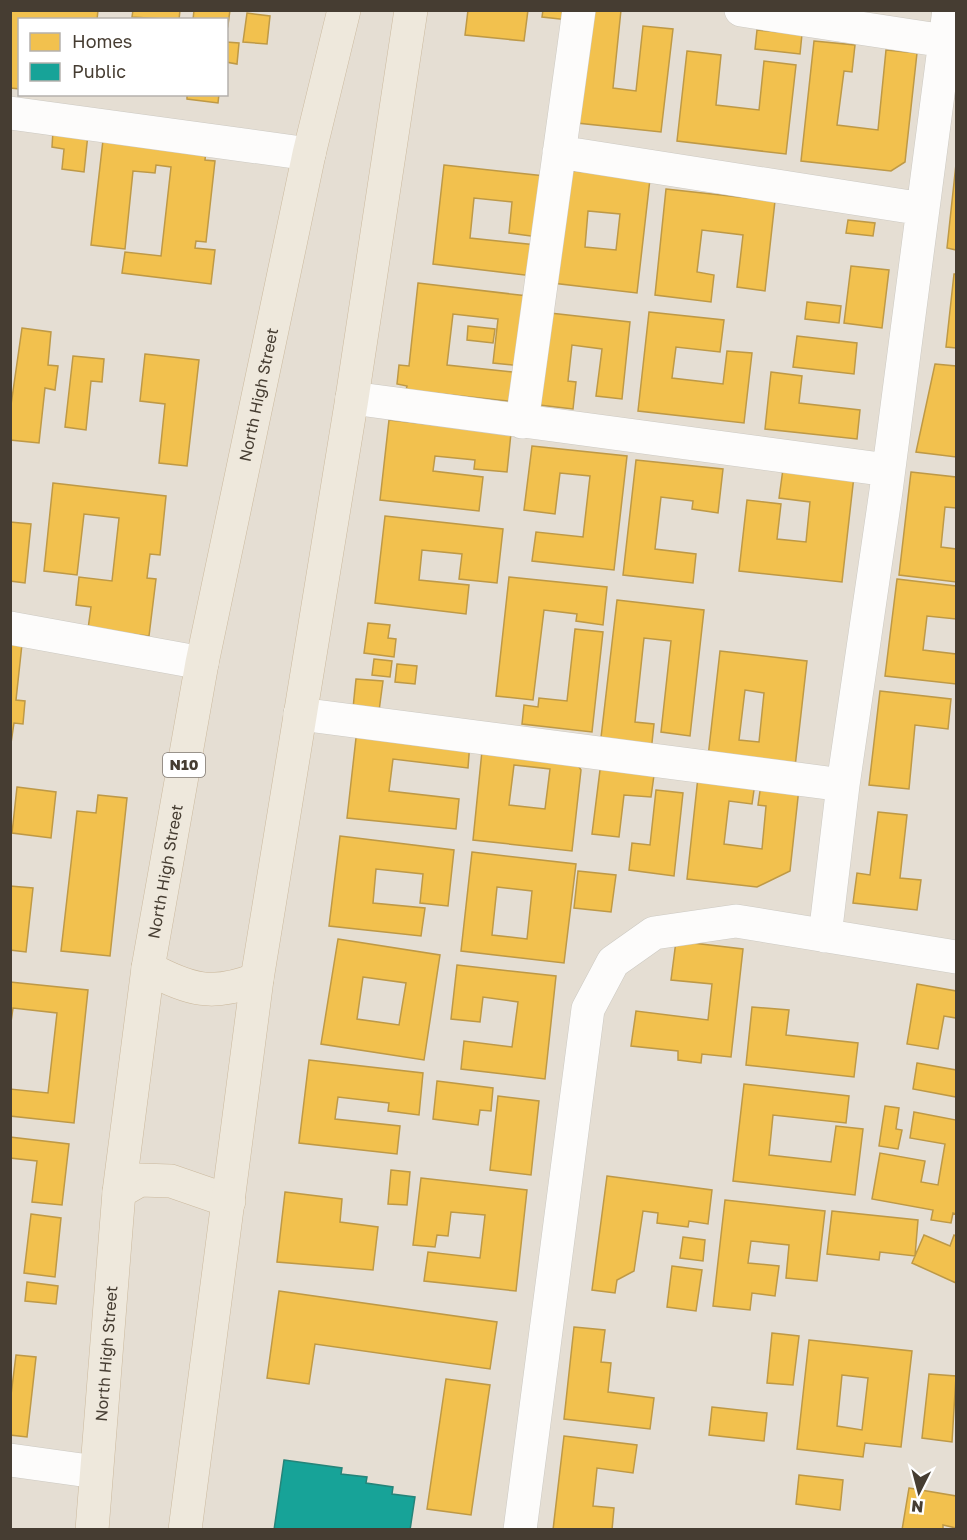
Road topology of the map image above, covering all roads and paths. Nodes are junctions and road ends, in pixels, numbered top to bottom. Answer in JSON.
{"nodes":[{"id":1,"x":344,"y":10,"type":"edge"},
{"id":2,"x":411,"y":10,"type":"edge"},
{"id":3,"x":579,"y":10,"type":"edge"},
{"id":4,"x":741,"y":10,"type":"edge"},
{"id":5,"x":947,"y":26,"type":"edge"},
{"id":6,"x":10,"y":112,"type":"edge"},
{"id":7,"x":560,"y":152,"type":"junction"},
{"id":8,"x":309,"y":154,"type":"junction"},
{"id":9,"x":923,"y":209,"type":"junction"},
{"id":10,"x":352,"y":398,"type":"junction"},
{"id":11,"x":522,"y":422,"type":"junction"},
{"id":12,"x":888,"y":470,"type":"junction"},
{"id":13,"x":10,"y":628,"type":"edge"},
{"id":14,"x":202,"y":663,"type":"junction"},
{"id":15,"x":300,"y":714,"type":"junction"},
{"id":16,"x":843,"y":785,"type":"junction"},
{"id":17,"x":825,"y":936,"type":"junction"},
{"id":18,"x":957,"y":957,"type":"edge"},
{"id":19,"x":148,"y":968,"type":"junction"},
{"id":20,"x":257,"y":979,"type":"junction"},
{"id":21,"x":119,"y":1192,"type":"junction"},
{"id":22,"x":228,"y":1201,"type":"junction"},
{"id":23,"x":10,"y":1460,"type":"edge"},
{"id":24,"x":96,"y":1472,"type":"junction"},
{"id":25,"x":92,"y":1530,"type":"edge"},
{"id":26,"x":185,"y":1530,"type":"edge"},
{"id":27,"x":520,"y":1530,"type":"edge"}],
"edges":[{"from":1,"to":8,"type":"highway","name":"North High Street","number":"N10"},
{"from":2,"to":10,"type":"highway"},
{"from":3,"to":7,"type":"street"},
{"from":4,"to":5,"type":"street"},
{"from":5,"to":9,"type":"street"},
{"from":6,"to":8,"type":"street"},
{"from":7,"to":9,"type":"street"},
{"from":7,"to":11,"type":"street"},
{"from":8,"to":14,"type":"highway","name":"North High Street","number":"N10"},
{"from":9,"to":12,"type":"street"},
{"from":10,"to":11,"type":"street"},
{"from":10,"to":15,"type":"highway"},
{"from":11,"to":12,"type":"street"},
{"from":12,"to":16,"type":"street"},
{"from":13,"to":14,"type":"street"},
{"from":14,"to":19,"type":"highway","name":"North High Street","number":"N10"},
{"from":15,"to":16,"type":"street"},
{"from":15,"to":20,"type":"highway"},
{"from":16,"to":17,"type":"street"},
{"from":17,"to":18,"type":"street"},
{"from":17,"to":27,"type":"street"},
{"from":19,"to":20,"type":"highway"},
{"from":19,"to":21,"type":"highway","name":"North High Street","number":"N10"},
{"from":20,"to":22,"type":"highway"},
{"from":21,"to":22,"type":"highway"},
{"from":21,"to":24,"type":"highway","name":"North High Street","number":"N10"},
{"from":22,"to":26,"type":"highway"},
{"from":23,"to":24,"type":"street"},
{"from":24,"to":25,"type":"highway","name":"North High Street","number":"N10"}]}
